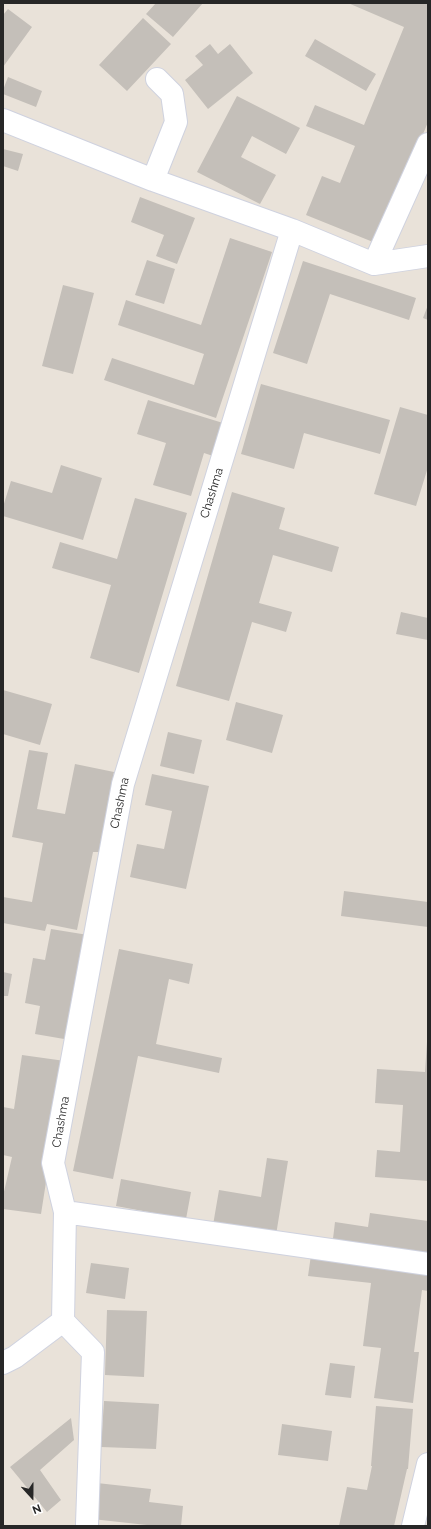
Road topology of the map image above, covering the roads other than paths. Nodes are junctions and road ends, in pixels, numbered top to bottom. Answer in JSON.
{"nodes":[{"id":1,"x":156,"y":79,"type":"dead end"},
{"id":2,"x":3,"y":120,"type":"edge"},
{"id":3,"x":428,"y":144,"type":"edge"},
{"id":4,"x":153,"y":180,"type":"junction"},
{"id":5,"x":292,"y":230,"type":"junction"},
{"id":6,"x":428,"y":256,"type":"edge"},
{"id":7,"x":374,"y":264,"type":"junction"},
{"id":8,"x":65,"y":1212,"type":"junction"},
{"id":9,"x":428,"y":1264,"type":"edge"},
{"id":10,"x":63,"y":1321,"type":"junction"},
{"id":11,"x":3,"y":1363,"type":"edge"},
{"id":12,"x":428,"y":1464,"type":"edge"},
{"id":13,"x":87,"y":1524,"type":"dead end"},
{"id":14,"x":413,"y":1526,"type":"edge"}],
"edges":[{"from":1,"to":4,"type":"street"},
{"from":2,"to":4,"type":"street"},
{"from":3,"to":7,"type":"street"},
{"from":4,"to":5,"type":"street"},
{"from":5,"to":7,"type":"street"},
{"from":5,"to":8,"type":"street","name":"Chashma"},
{"from":6,"to":7,"type":"street"},
{"from":8,"to":9,"type":"street"},
{"from":8,"to":10,"type":"street","name":"Chashma"},
{"from":10,"to":11,"type":"street"},
{"from":10,"to":13,"type":"street"},
{"from":12,"to":14,"type":"street"}]}
